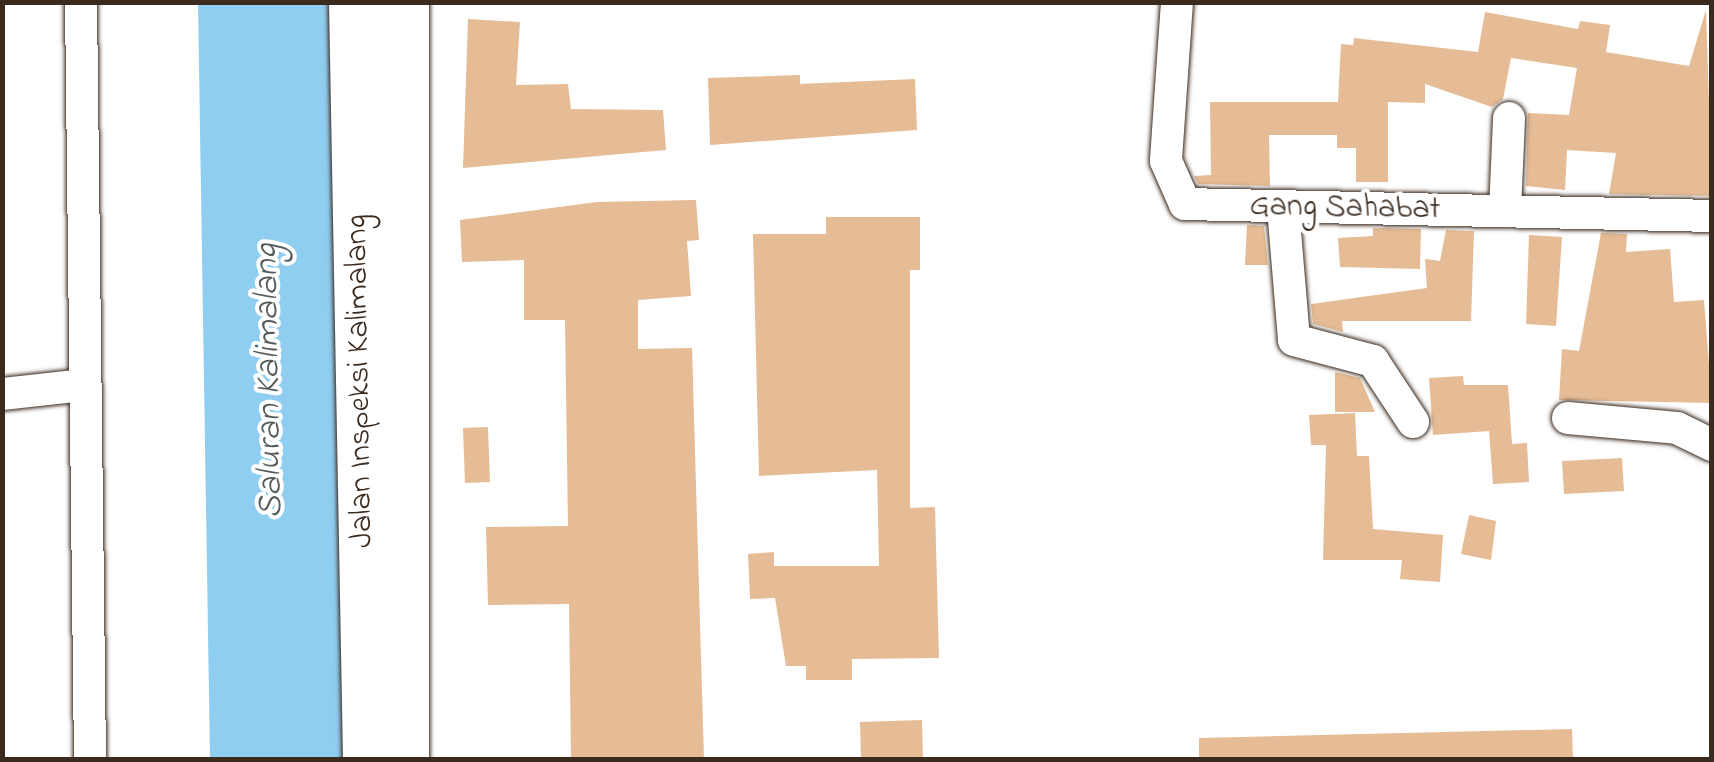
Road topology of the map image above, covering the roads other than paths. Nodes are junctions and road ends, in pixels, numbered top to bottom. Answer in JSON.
{"nodes":[{"id":1,"x":81,"y":2,"type":"edge"},
{"id":2,"x":354,"y":2,"type":"edge"},
{"id":3,"x":404,"y":2,"type":"edge"},
{"id":4,"x":1176,"y":2,"type":"edge"},
{"id":5,"x":1510,"y":118,"type":"dead end"},
{"id":6,"x":1283,"y":208,"type":"junction"},
{"id":7,"x":1504,"y":211,"type":"junction"},
{"id":8,"x":1712,"y":216,"type":"edge"},
{"id":9,"x":83,"y":385,"type":"junction"},
{"id":10,"x":2,"y":394,"type":"edge"},
{"id":11,"x":1568,"y":418,"type":"dead end"},
{"id":12,"x":1413,"y":422,"type":"dead end"},
{"id":13,"x":1712,"y":445,"type":"edge"},
{"id":14,"x":90,"y":760,"type":"edge"},
{"id":15,"x":368,"y":760,"type":"edge"},
{"id":16,"x":404,"y":760,"type":"edge"}],
"edges":[{"from":1,"to":9,"type":"street"},
{"from":2,"to":15,"type":"main road","name":"Jalan Inspeksi Kalimalang"},
{"from":3,"to":16,"type":"main road","name":"Jalan Inspeksi Kalimalang"},
{"from":4,"to":6,"type":"street","name":"Gang Sahabat"},
{"from":5,"to":7,"type":"street"},
{"from":6,"to":7,"type":"street","name":"Gang Sahabat"},
{"from":6,"to":12,"type":"street"},
{"from":7,"to":8,"type":"street","name":"Gang Sahabat"},
{"from":9,"to":10,"type":"street"},
{"from":9,"to":14,"type":"street"},
{"from":11,"to":13,"type":"street"}]}
